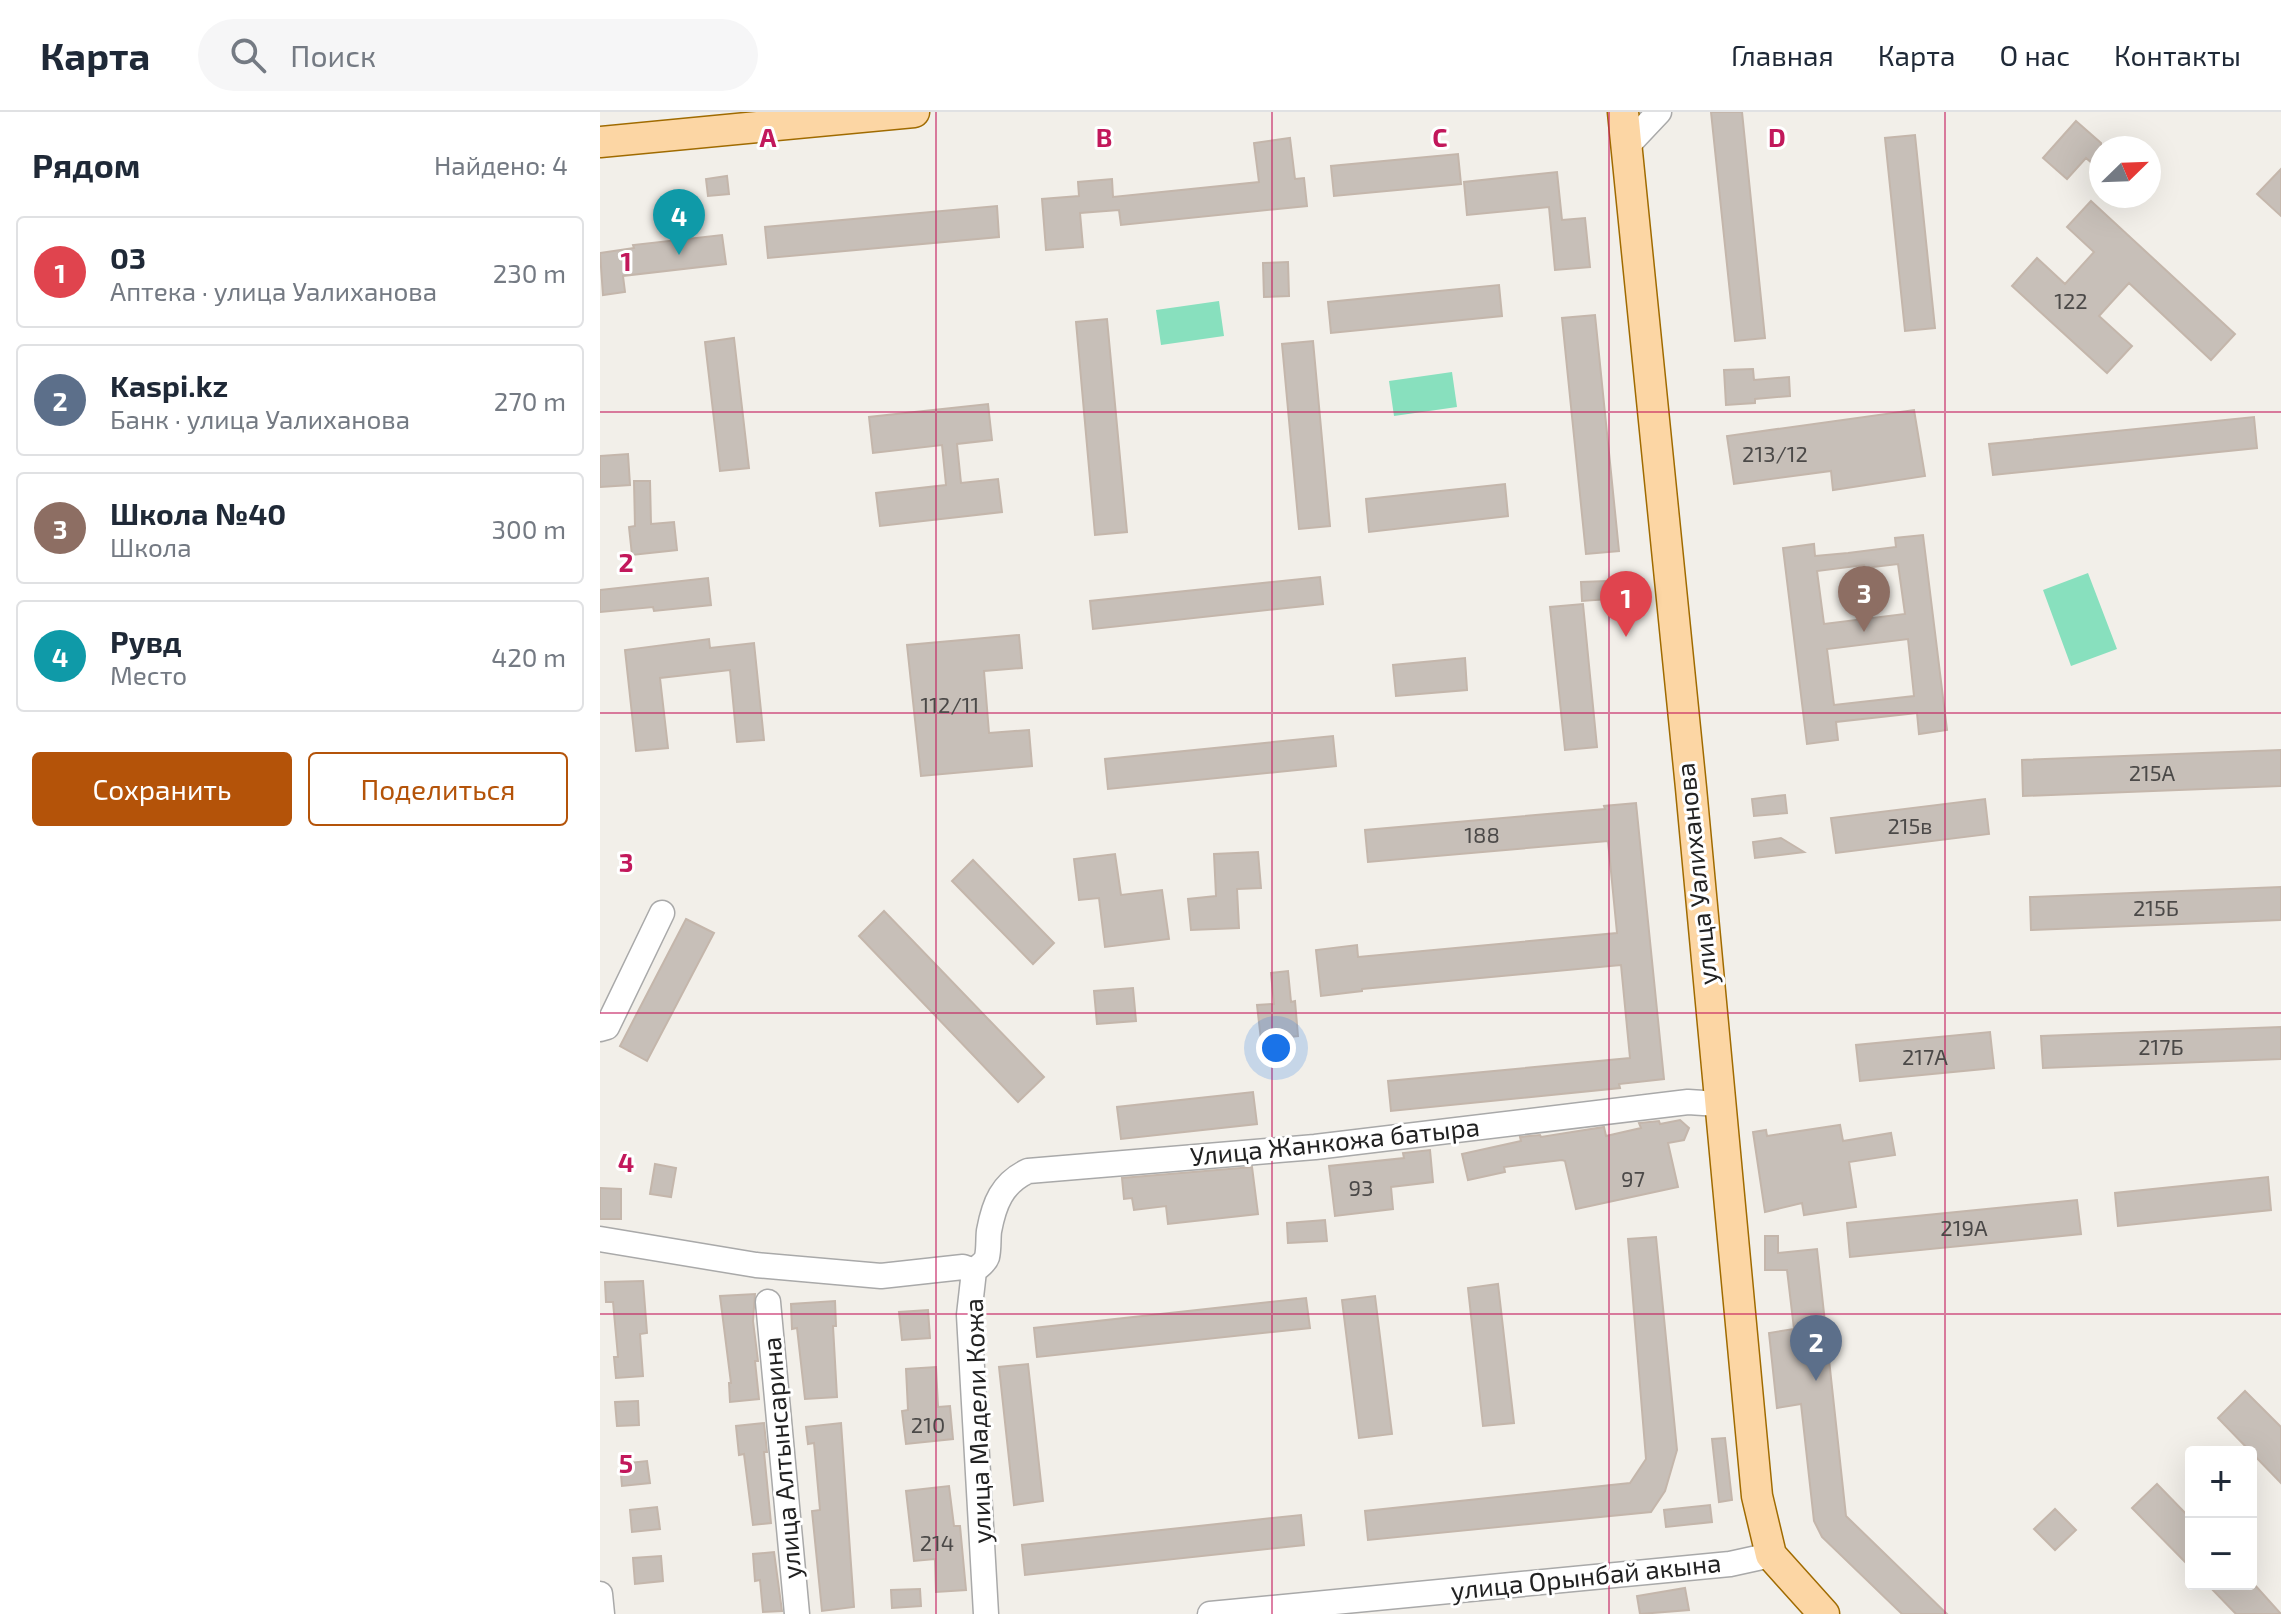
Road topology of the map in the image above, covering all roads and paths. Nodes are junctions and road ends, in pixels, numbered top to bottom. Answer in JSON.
{"nodes":[{"id":1,"x":914,"y":112,"type":"edge"},
{"id":2,"x":1623,"y":112,"type":"edge"},
{"id":3,"x":1659,"y":112,"type":"edge"},
{"id":4,"x":859,"y":115,"type":"edge"},
{"id":5,"x":600,"y":142,"type":"edge"},
{"id":6,"x":1626,"y":147,"type":"junction"},
{"id":7,"x":662,"y":913,"type":"dead end"},
{"id":8,"x":600,"y":1029,"type":"edge"},
{"id":9,"x":1719,"y":1104,"type":"junction"},
{"id":10,"x":600,"y":1239,"type":"edge"},
{"id":11,"x":974,"y":1271,"type":"junction"},
{"id":12,"x":768,"y":1302,"type":"dead end"},
{"id":13,"x":1771,"y":1555,"type":"junction"},
{"id":14,"x":600,"y":1594,"type":"edge"},
{"id":15,"x":1369,"y":1606,"type":"edge"},
{"id":16,"x":602,"y":1614,"type":"edge"},
{"id":17,"x":797,"y":1614,"type":"edge"},
{"id":18,"x":986,"y":1614,"type":"edge"},
{"id":19,"x":1210,"y":1614,"type":"edge"},
{"id":20,"x":1824,"y":1614,"type":"edge"}],
"edges":[{"from":1,"to":4,"type":"main road"},
{"from":2,"to":6,"type":"main road","name":"улица Уалиханова"},
{"from":3,"to":6,"type":"street"},
{"from":4,"to":5,"type":"main road"},
{"from":6,"to":9,"type":"main road","name":"улица Уалиханова"},
{"from":7,"to":8,"type":"street"},
{"from":9,"to":11,"type":"street","name":"Улица Жанкожа батыра"},
{"from":9,"to":13,"type":"main road","name":"улица Уалиханова"},
{"from":10,"to":11,"type":"street","name":"улица Мадели Кожа"},
{"from":11,"to":18,"type":"street","name":"улица Мадели Кожа"},
{"from":12,"to":17,"type":"street","name":"улица Алтынсарина"},
{"from":13,"to":15,"type":"street","name":"улица Орынбай акына"},
{"from":13,"to":20,"type":"main road","name":"улица Уалиханова"},
{"from":14,"to":16,"type":"street"},
{"from":15,"to":19,"type":"street","name":"улица Орынбай акына"}]}
